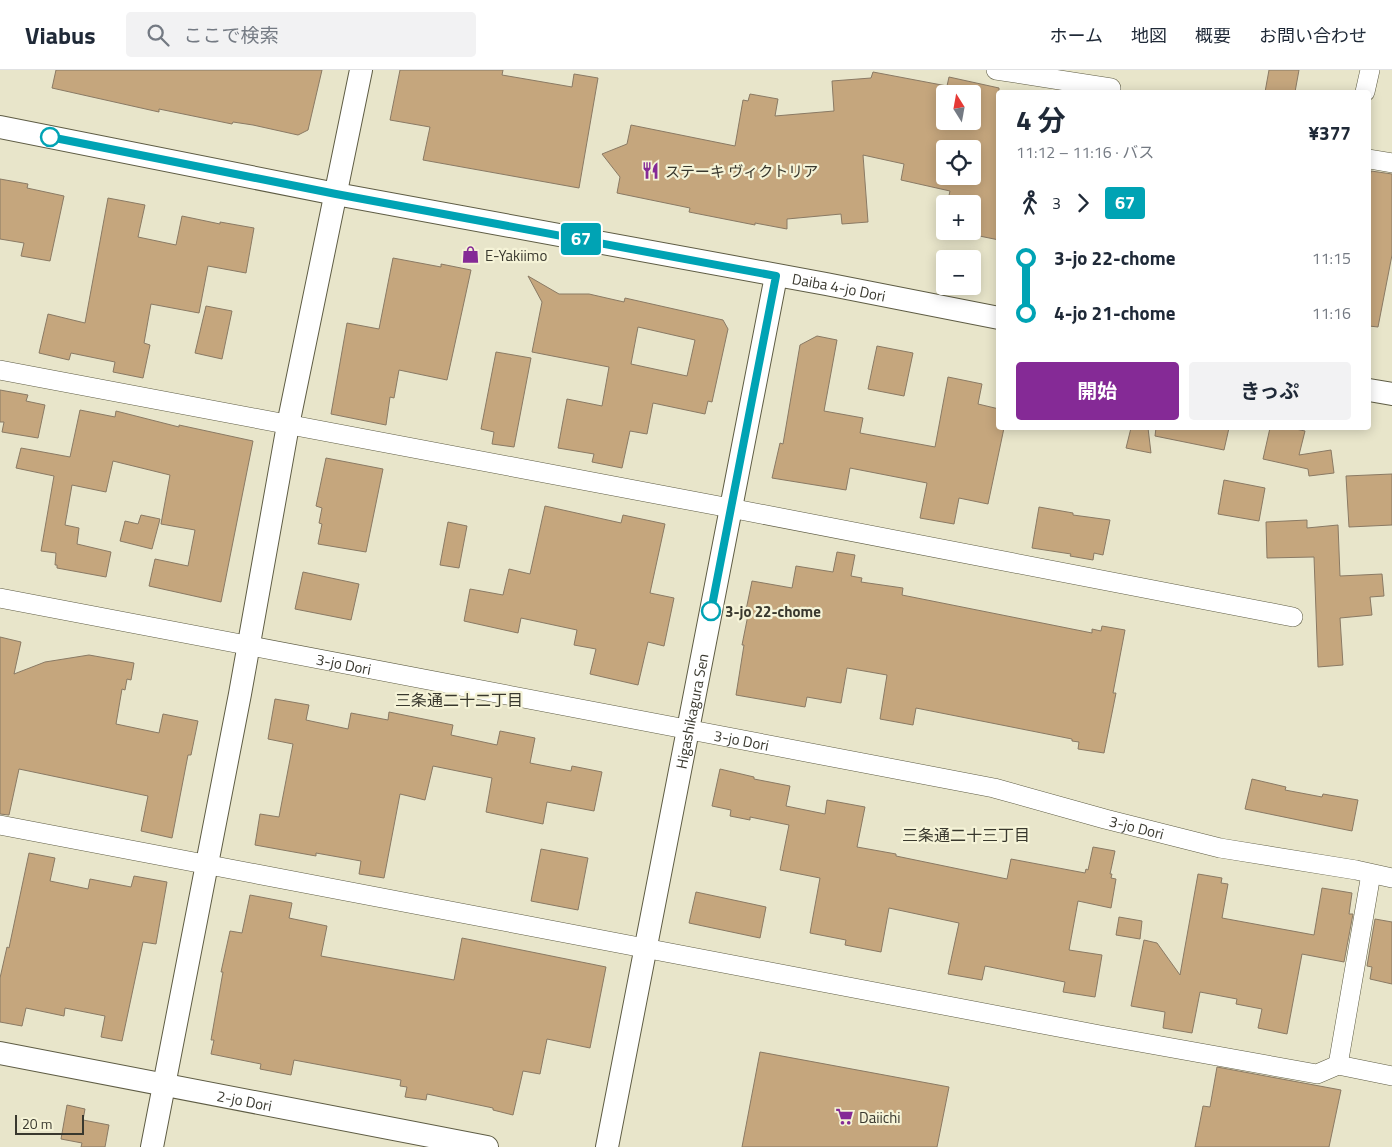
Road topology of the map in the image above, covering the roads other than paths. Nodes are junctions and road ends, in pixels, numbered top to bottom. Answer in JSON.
{"nodes":[{"id":1,"x":361,"y":70,"type":"edge"},
{"id":2,"x":996,"y":70,"type":"edge"},
{"id":3,"x":1370,"y":70,"type":"edge"},
{"id":4,"x":1111,"y":88,"type":"dead end"},
{"id":5,"x":1365,"y":90,"type":"edge"},
{"id":6,"x":0,"y":127,"type":"edge"},
{"id":7,"x":1371,"y":159,"type":"edge"},
{"id":8,"x":1392,"y":163,"type":"edge"},
{"id":9,"x":336,"y":194,"type":"junction"},
{"id":10,"x":776,"y":276,"type":"junction"},
{"id":11,"x":996,"y":317,"type":"edge"},
{"id":12,"x":0,"y":370,"type":"edge"},
{"id":13,"x":1371,"y":390,"type":"edge"},
{"id":14,"x":1392,"y":394,"type":"edge"},
{"id":15,"x":288,"y":425,"type":"junction"},
{"id":16,"x":730,"y":508,"type":"junction"},
{"id":17,"x":0,"y":598,"type":"edge"},
{"id":18,"x":1293,"y":617,"type":"dead end"},
{"id":19,"x":248,"y":646,"type":"junction"},
{"id":20,"x":688,"y":730,"type":"junction"},
{"id":21,"x":0,"y":825,"type":"edge"},
{"id":22,"x":206,"y":864,"type":"junction"},
{"id":23,"x":1371,"y":874,"type":"junction"},
{"id":24,"x":1392,"y":878,"type":"edge"},
{"id":25,"x":646,"y":947,"type":"junction"},
{"id":26,"x":0,"y":1053,"type":"edge"},
{"id":27,"x":1338,"y":1065,"type":"junction"},
{"id":28,"x":1392,"y":1076,"type":"edge"},
{"id":29,"x":164,"y":1085,"type":"junction"},
{"id":30,"x":152,"y":1147,"type":"edge"},
{"id":31,"x":487,"y":1147,"type":"edge"},
{"id":32,"x":607,"y":1147,"type":"edge"}],
"edges":[{"from":1,"to":9,"type":"street"},
{"from":2,"to":4,"type":"street"},
{"from":3,"to":5,"type":"street"},
{"from":6,"to":9,"type":"street","name":"Daiba 4-jo Dori"},
{"from":7,"to":8,"type":"street"},
{"from":9,"to":10,"type":"street","name":"Daiba 4-jo Dori"},
{"from":9,"to":15,"type":"street"},
{"from":10,"to":11,"type":"street","name":"Daiba 4-jo Dori"},
{"from":10,"to":16,"type":"street","name":"Higashikagura Sen"},
{"from":12,"to":15,"type":"street"},
{"from":13,"to":14,"type":"street"},
{"from":15,"to":16,"type":"street"},
{"from":15,"to":19,"type":"street"},
{"from":16,"to":18,"type":"street"},
{"from":16,"to":20,"type":"street","name":"Higashikagura Sen"},
{"from":17,"to":19,"type":"street","name":"3-jo Dori"},
{"from":19,"to":20,"type":"street","name":"3-jo Dori"},
{"from":19,"to":22,"type":"street"},
{"from":20,"to":23,"type":"street","name":"3-jo Dori"},
{"from":20,"to":25,"type":"street","name":"Higashikagura Sen"},
{"from":21,"to":22,"type":"street"},
{"from":22,"to":25,"type":"street"},
{"from":22,"to":29,"type":"street"},
{"from":23,"to":24,"type":"street","name":"3-jo Dori"},
{"from":23,"to":27,"type":"street"},
{"from":25,"to":27,"type":"street"},
{"from":25,"to":32,"type":"street","name":"Higashikagura Sen"},
{"from":26,"to":29,"type":"street","name":"2-jo Dori"},
{"from":27,"to":28,"type":"street"},
{"from":29,"to":30,"type":"street"},
{"from":29,"to":31,"type":"street","name":"2-jo Dori"}]}
